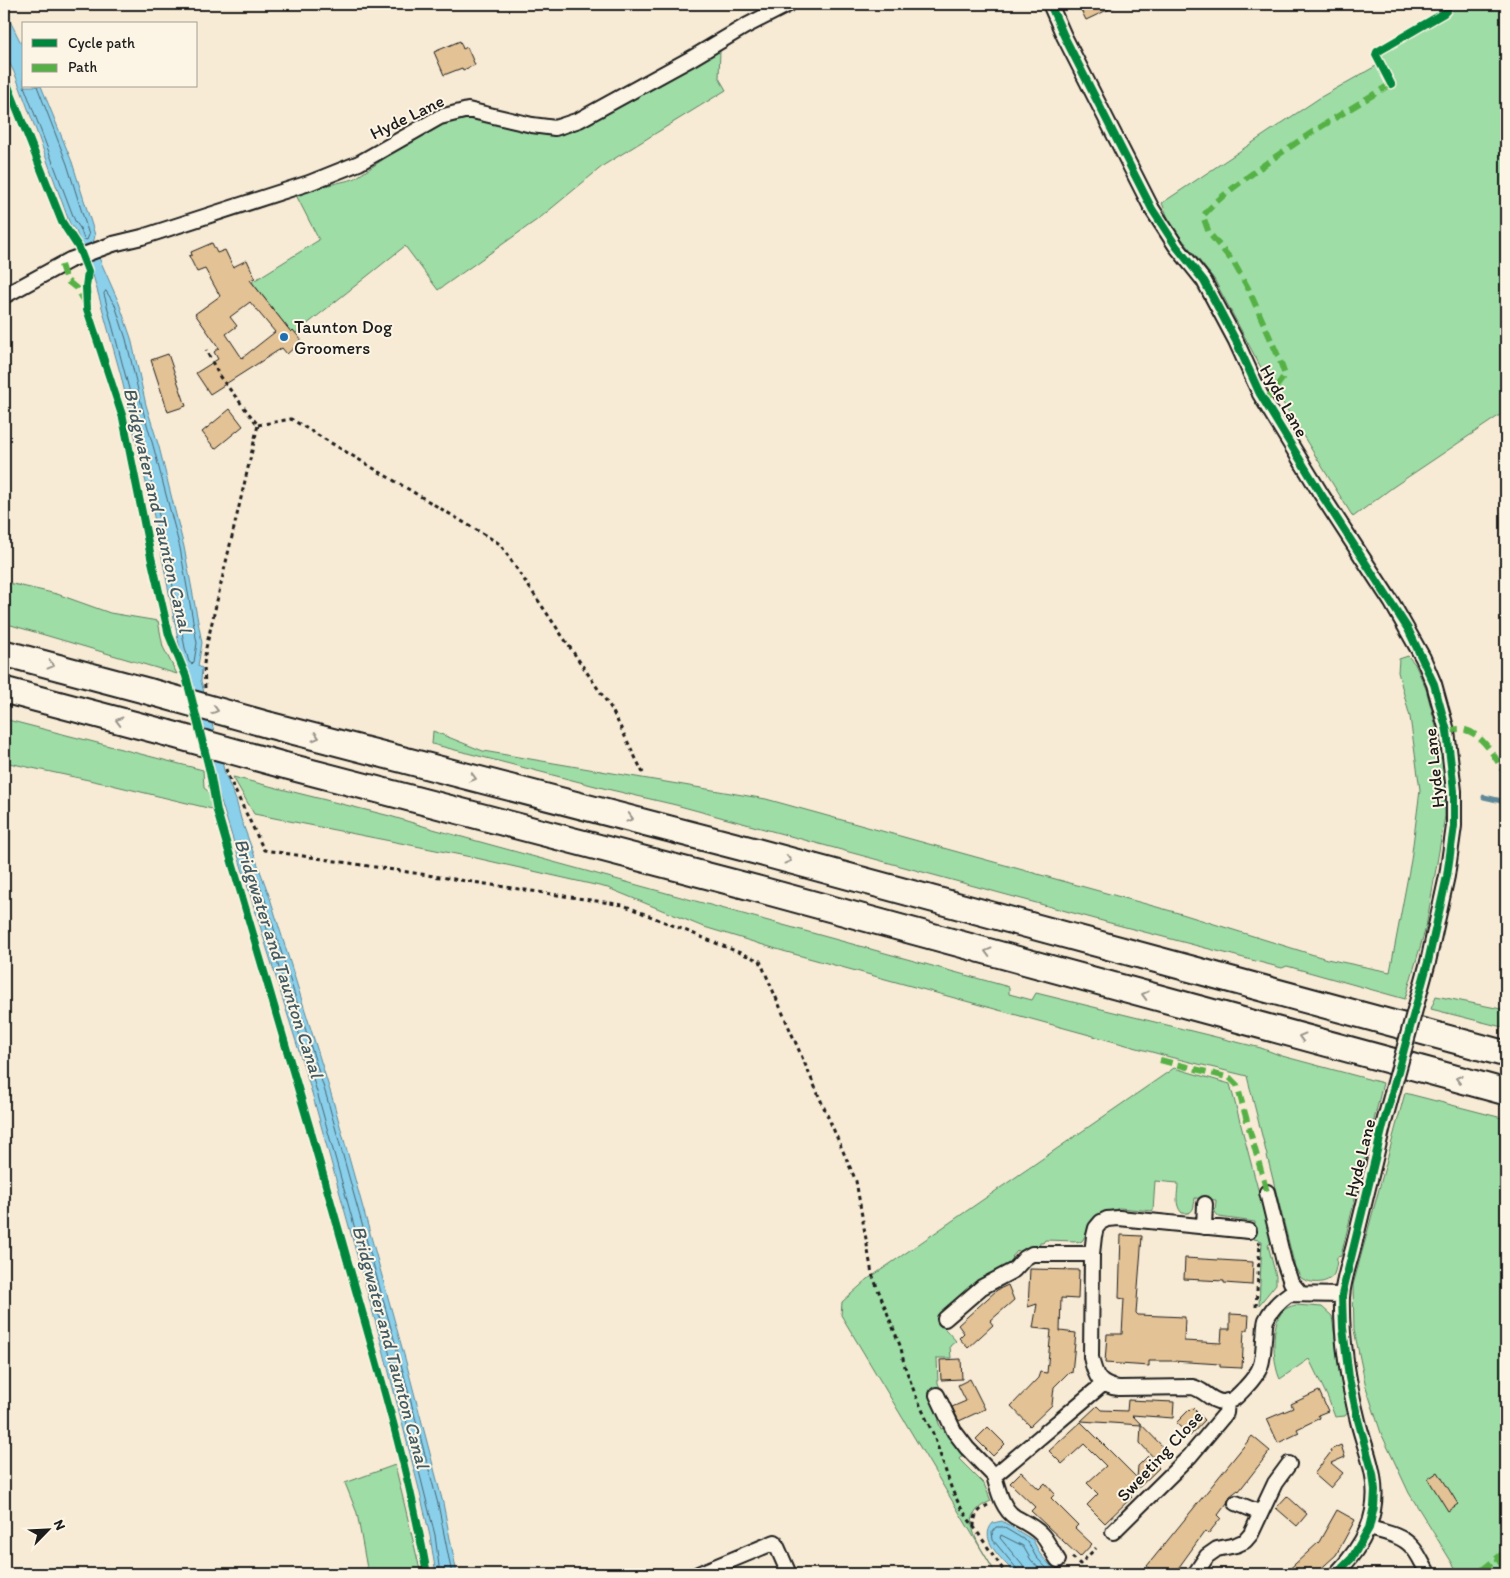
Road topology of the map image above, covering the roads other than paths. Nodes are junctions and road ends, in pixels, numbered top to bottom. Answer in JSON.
{"nodes":[{"id":1,"x":789,"y":4,"type":"edge"},
{"id":2,"x":1050,"y":4,"type":"edge"},
{"id":3,"x":4,"y":296,"type":"edge"},
{"id":4,"x":4,"y":653,"type":"edge"},
{"id":5,"x":4,"y":690,"type":"edge"},
{"id":6,"x":1506,"y":1054,"type":"edge"},
{"id":7,"x":1506,"y":1092,"type":"edge"},
{"id":8,"x":1267,"y":1192,"type":"dead end"},
{"id":9,"x":1205,"y":1204,"type":"dead end"},
{"id":10,"x":1204,"y":1227,"type":"junction"},
{"id":11,"x":1249,"y":1231,"type":"road end"},
{"id":12,"x":1092,"y":1254,"type":"junction"},
{"id":13,"x":1301,"y":1294,"type":"junction"},
{"id":14,"x":1342,"y":1295,"type":"junction"},
{"id":15,"x":945,"y":1320,"type":"dead end"},
{"id":16,"x":1103,"y":1384,"type":"junction"},
{"id":17,"x":937,"y":1394,"type":"dead end"},
{"id":18,"x":1227,"y":1401,"type":"junction"},
{"id":19,"x":1289,"y":1464,"type":"dead end"},
{"id":20,"x":994,"y":1476,"type":"junction"},
{"id":21,"x":1236,"y":1503,"type":"dead end"},
{"id":22,"x":1261,"y":1514,"type":"junction"},
{"id":23,"x":1369,"y":1528,"type":"junction"},
{"id":24,"x":1113,"y":1532,"type":"dead end"},
{"id":25,"x":1063,"y":1556,"type":"road end"},
{"id":26,"x":698,"y":1574,"type":"edge"},
{"id":27,"x":789,"y":1574,"type":"edge"},
{"id":28,"x":1195,"y":1574,"type":"edge"},
{"id":29,"x":1336,"y":1574,"type":"edge"},
{"id":30,"x":1429,"y":1574,"type":"edge"}],
"edges":[{"from":1,"to":3,"type":"street","name":"Hyde Lane","bridge":true},
{"from":2,"to":14,"type":"street","name":"Hyde Lane","bridge":true},
{"from":4,"to":6,"type":"highway","one_way":true,"bridge":true},
{"from":7,"to":5,"type":"highway","one_way":true,"bridge":true},
{"from":8,"to":13,"type":"street"},
{"from":9,"to":10,"type":"street"},
{"from":10,"to":11,"type":"street"},
{"from":10,"to":12,"type":"street"},
{"from":12,"to":15,"type":"street"},
{"from":12,"to":16,"type":"street"},
{"from":13,"to":14,"type":"street","name":"Sweeting Close"},
{"from":13,"to":18,"type":"street","name":"Sweeting Close"},
{"from":14,"to":23,"type":"street","name":"Hyde Lane"},
{"from":16,"to":18,"type":"street","name":"Sweeting Close"},
{"from":16,"to":20,"type":"street"},
{"from":17,"to":20,"type":"street"},
{"from":18,"to":24,"type":"street","name":"Sweeting Close"},
{"from":19,"to":22,"type":"street"},
{"from":20,"to":25,"type":"street"},
{"from":21,"to":22,"type":"street"},
{"from":22,"to":28,"type":"street"},
{"from":23,"to":29,"type":"street","name":"Hyde Lane"},
{"from":23,"to":30,"type":"street"},
{"from":26,"to":27,"type":"street"}]}
